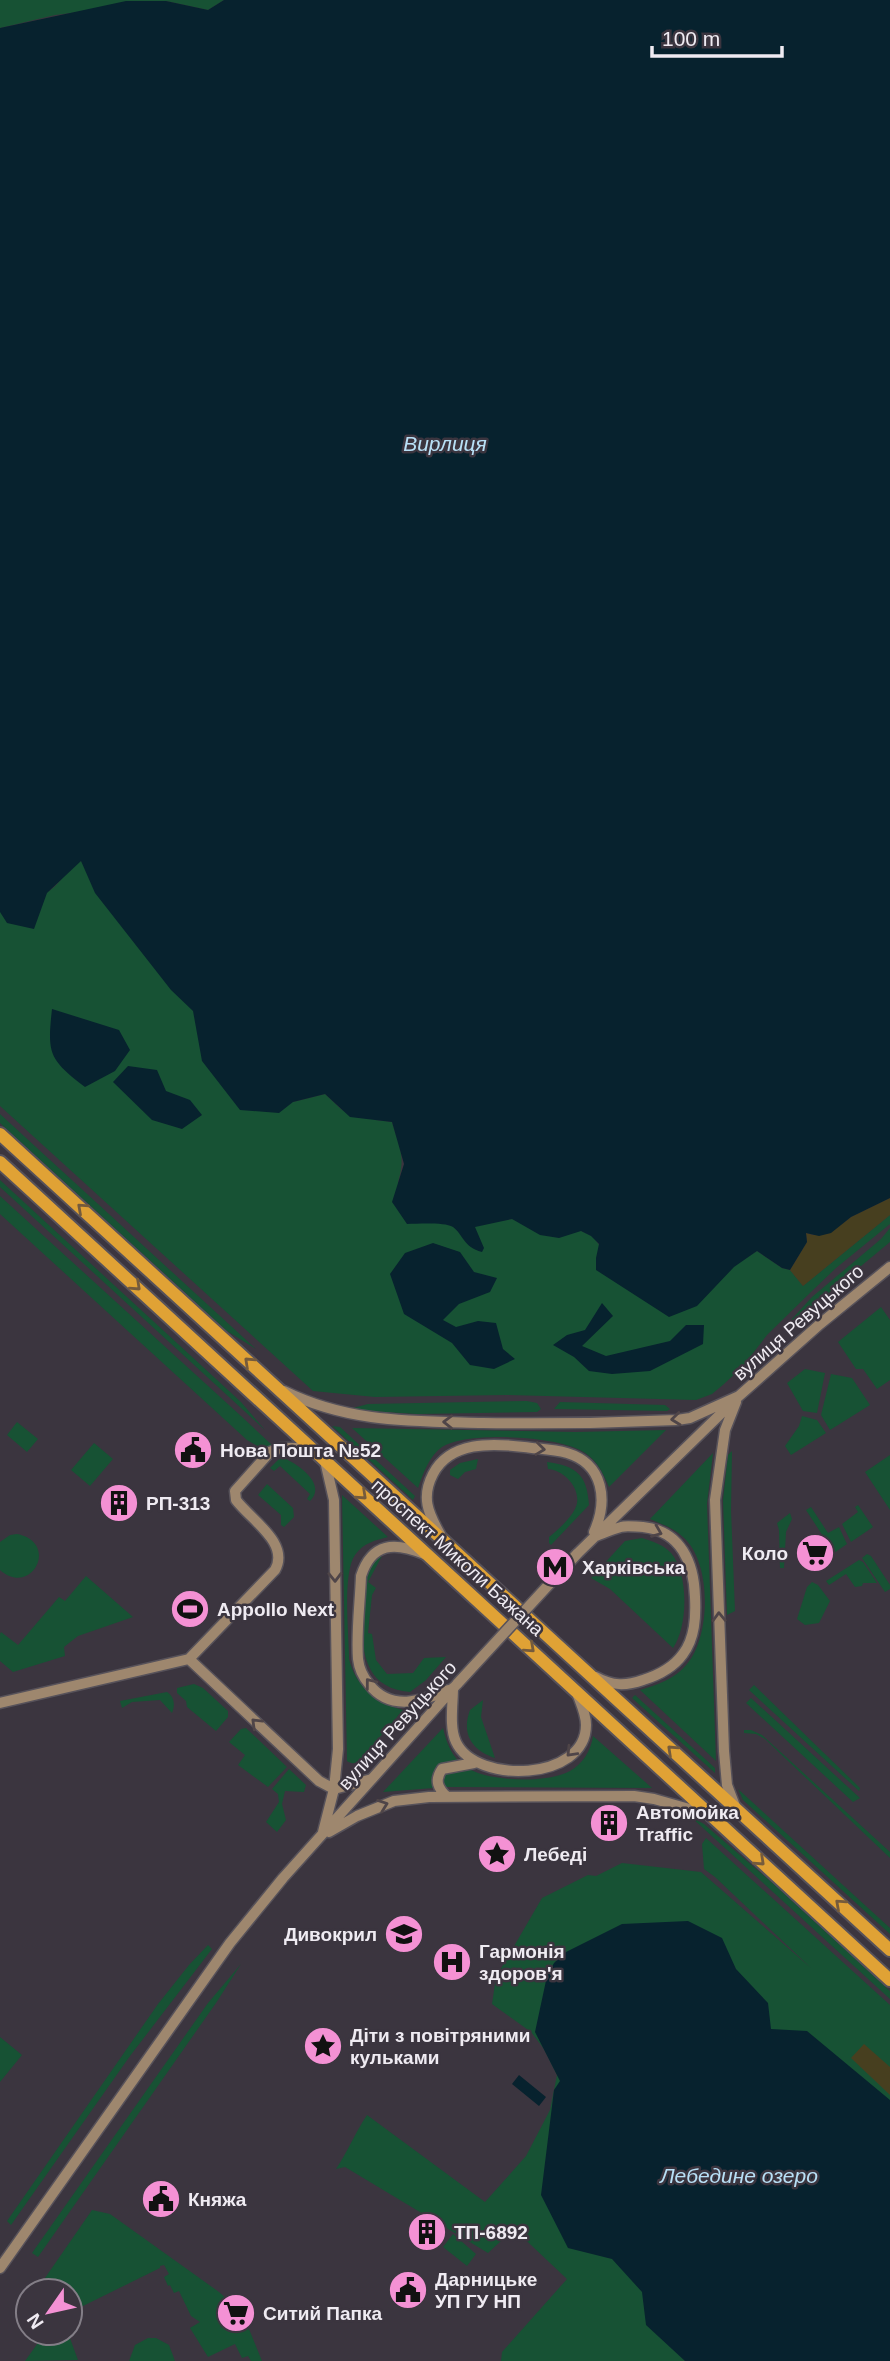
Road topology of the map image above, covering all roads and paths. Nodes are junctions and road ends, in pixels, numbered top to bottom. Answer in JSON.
{"nodes":[{"id":1,"x":0,"y":1134,"type":"edge"},
{"id":2,"x":0,"y":1163,"type":"edge"},
{"id":3,"x":890,"y":1267,"type":"edge"},
{"id":4,"x":277,"y":1388,"type":"junction"},
{"id":5,"x":739,"y":1396,"type":"junction"},
{"id":6,"x":312,"y":1448,"type":"junction"},
{"id":7,"x":325,"y":1461,"type":"junction"},
{"id":8,"x":592,"y":1538,"type":"junction"},
{"id":9,"x":444,"y":1541,"type":"junction"},
{"id":10,"x":428,"y":1556,"type":"junction"},
{"id":11,"x":189,"y":1659,"type":"junction"},
{"id":12,"x":591,"y":1674,"type":"junction"},
{"id":13,"x":455,"y":1686,"type":"junction"},
{"id":14,"x":576,"y":1690,"type":"junction"},
{"id":15,"x":0,"y":1703,"type":"edge"},
{"id":16,"x":474,"y":1763,"type":"junction"},
{"id":17,"x":372,"y":1779,"type":"junction"},
{"id":18,"x":334,"y":1789,"type":"junction"},
{"id":19,"x":447,"y":1797,"type":"junction"},
{"id":20,"x":736,"y":1809,"type":"junction"},
{"id":21,"x":710,"y":1815,"type":"junction"},
{"id":22,"x":322,"y":1835,"type":"junction"},
{"id":23,"x":890,"y":1950,"type":"edge"},
{"id":24,"x":890,"y":1980,"type":"edge"},
{"id":25,"x":0,"y":2268,"type":"edge"}],
"edges":[{"from":4,"to":1,"type":"highway","name":"проспект Миколи Бажана","one_way":true},
{"from":2,"to":6,"type":"highway","name":"проспект Миколи Бажана","one_way":true},
{"from":3,"to":5,"type":"street","name":"вулиця Ревуцького"},
{"from":5,"to":4,"type":"street","one_way":true},
{"from":4,"to":9,"type":"highway","name":"проспект Миколи Бажана"},
{"from":5,"to":8,"type":"street","name":"вулиця Ревуцького"},
{"from":20,"to":5,"type":"street","one_way":true},
{"from":6,"to":7,"type":"highway","name":"проспект Миколи Бажана"},
{"from":6,"to":11,"type":"street"},
{"from":7,"to":10,"type":"highway","name":"проспект Миколи Бажана","one_way":true},
{"from":7,"to":18,"type":"street","one_way":true},
{"from":9,"to":8,"type":"street","one_way":true},
{"from":8,"to":12,"type":"street","one_way":true},
{"from":8,"to":13,"type":"street","name":"вулиця Ревуцького","bridge":true},
{"from":9,"to":12,"type":"highway","name":"проспект Миколи Бажана"},
{"from":13,"to":10,"type":"street","one_way":true},
{"from":10,"to":14,"type":"highway","name":"проспект Миколи Бажана","one_way":true},
{"from":11,"to":15,"type":"street"},
{"from":18,"to":11,"type":"street","one_way":true},
{"from":20,"to":12,"type":"highway","name":"проспект Миколи Бажана","one_way":true},
{"from":13,"to":16,"type":"street"},
{"from":13,"to":17,"type":"street","name":"вулиця Ревуцького"},
{"from":14,"to":16,"type":"street","one_way":true},
{"from":14,"to":21,"type":"highway","name":"проспект Миколи Бажана"},
{"from":16,"to":19,"type":"street"},
{"from":17,"to":18,"type":"street"},
{"from":17,"to":22,"type":"street","name":"вулиця Ревуцького"},
{"from":18,"to":22,"type":"street"},
{"from":19,"to":21,"type":"street"},
{"from":22,"to":19,"type":"street","one_way":true},
{"from":23,"to":20,"type":"highway","name":"проспект Миколи Бажана","one_way":true},
{"from":21,"to":24,"type":"highway","name":"проспект Миколи Бажана","one_way":true},
{"from":22,"to":25,"type":"street","name":"вулиця Ревуцького"}]}
